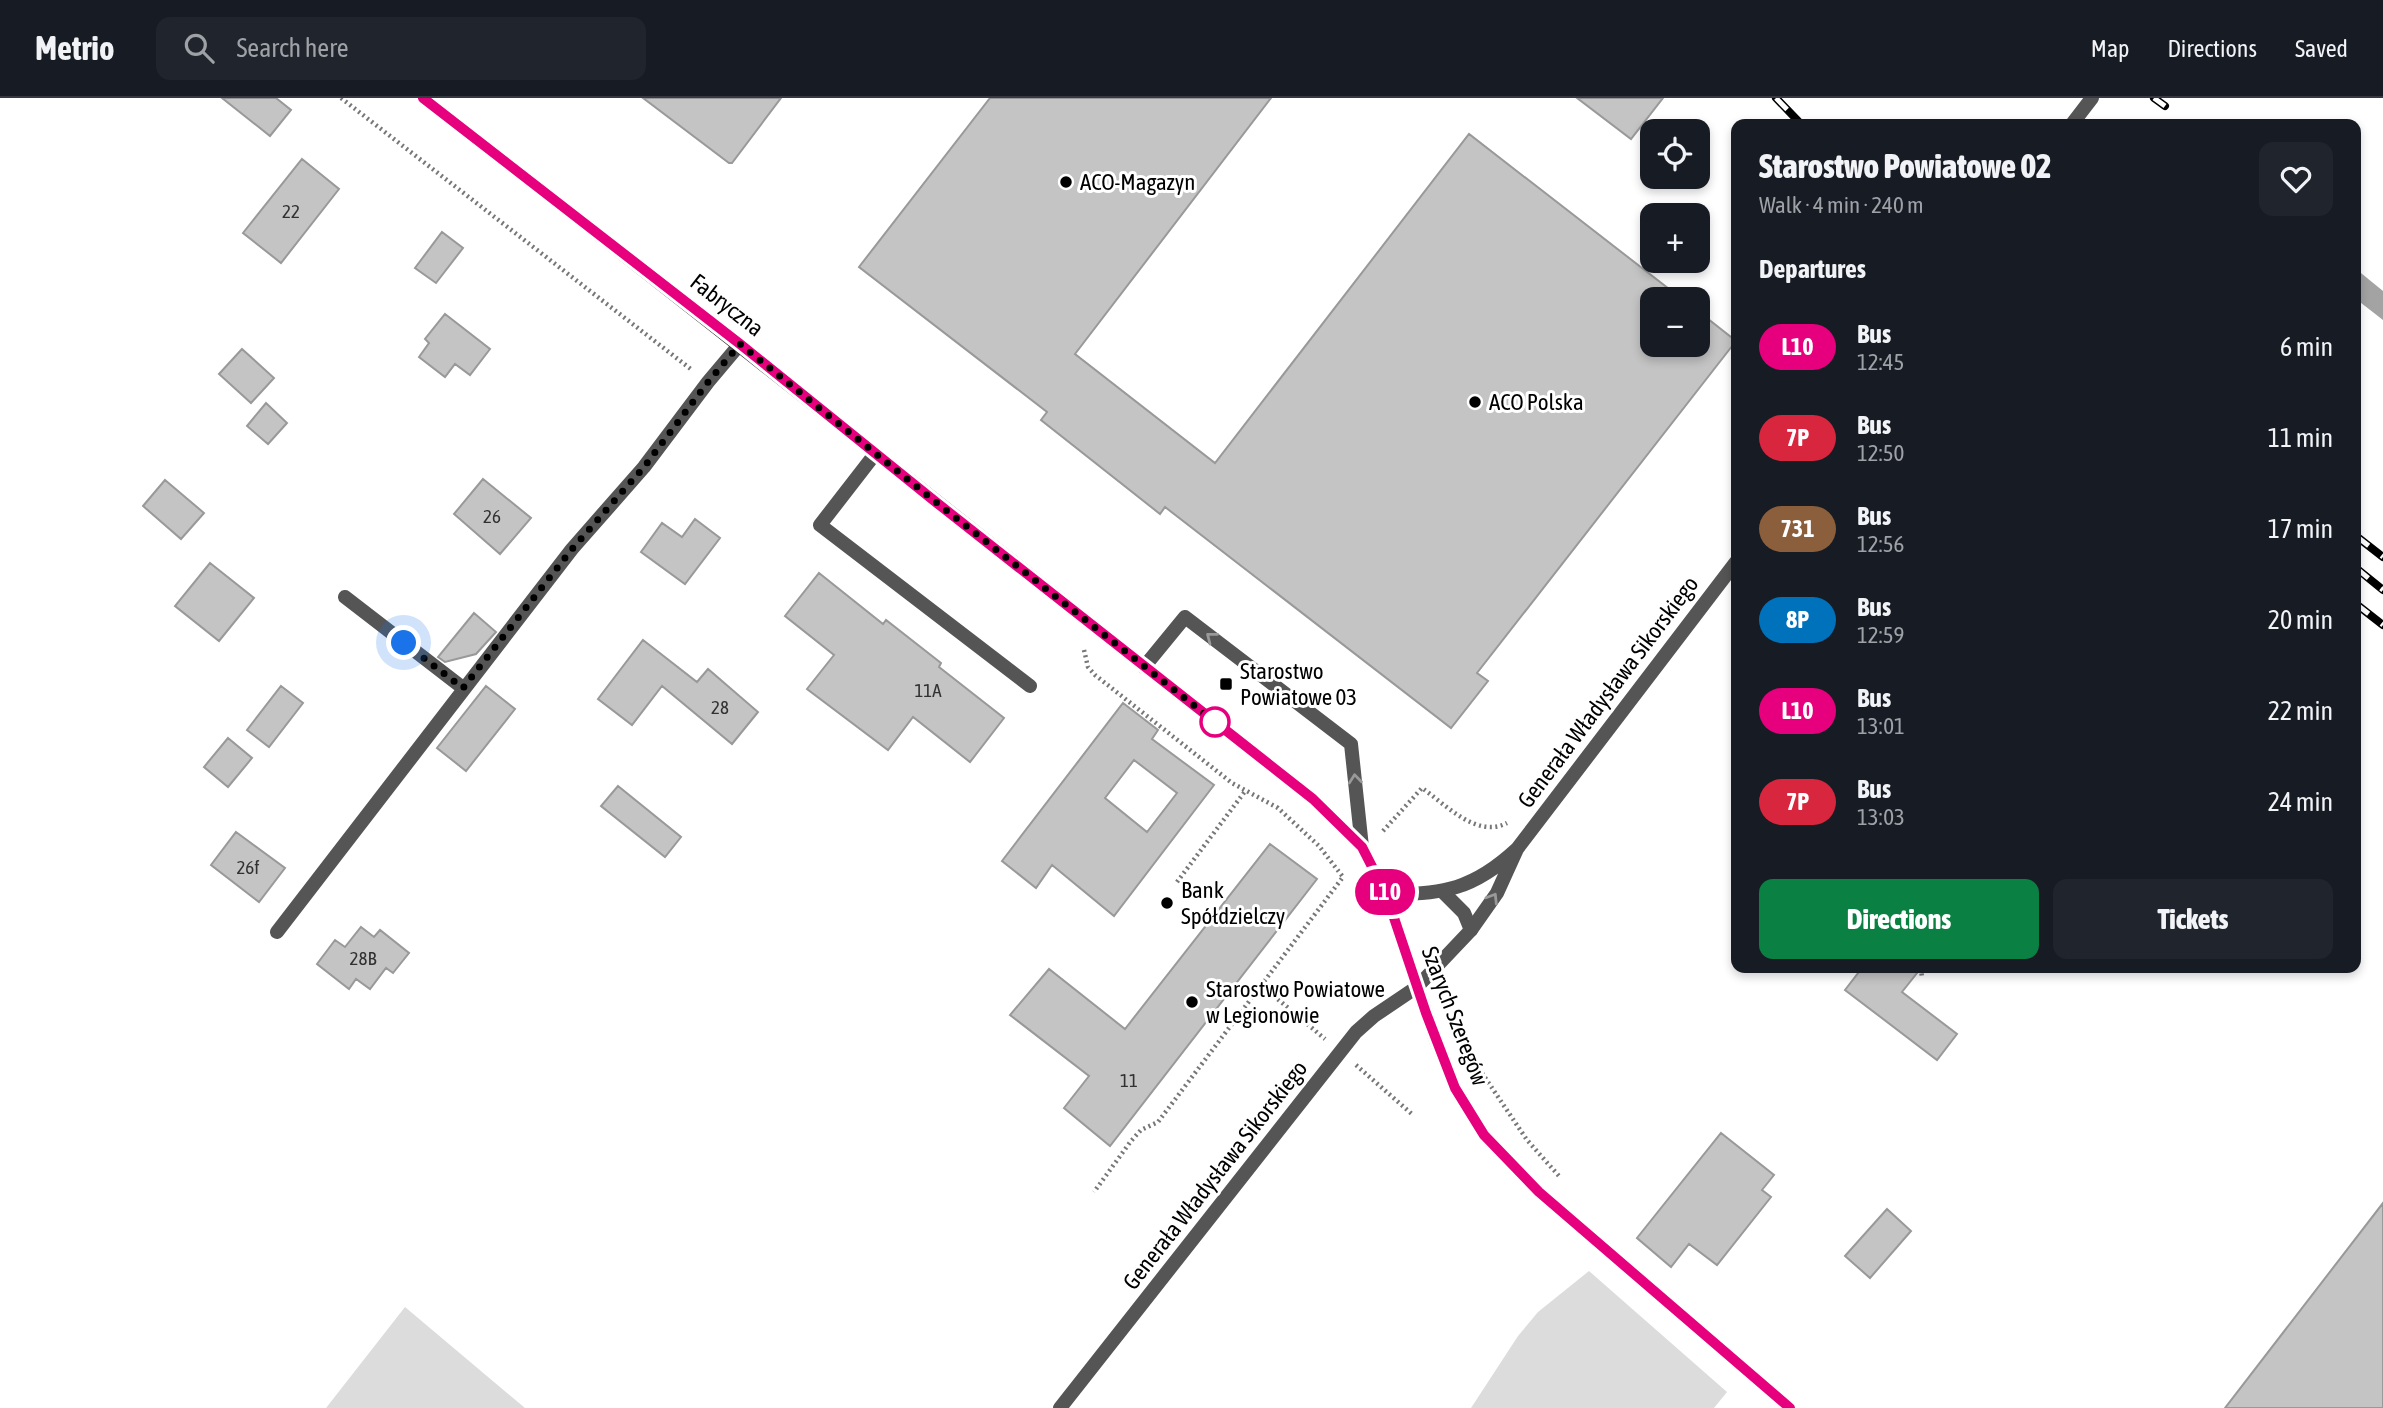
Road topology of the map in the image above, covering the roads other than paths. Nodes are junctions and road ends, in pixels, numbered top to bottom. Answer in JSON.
{"nodes":[{"id":1,"x":423,"y":98,"type":"edge"},
{"id":2,"x":2092,"y":98,"type":"edge"},
{"id":3,"x":2076,"y":119,"type":"edge"},
{"id":4,"x":740,"y":344,"type":"junction"},
{"id":5,"x":875,"y":454,"type":"junction"},
{"id":6,"x":999,"y":552,"type":"joint"},
{"id":7,"x":1731,"y":569,"type":"edge"},
{"id":8,"x":345,"y":597,"type":"dead end"},
{"id":9,"x":1144,"y":667,"type":"junction"},
{"id":10,"x":1030,"y":686,"type":"dead end"},
{"id":11,"x":463,"y":688,"type":"junction"},
{"id":12,"x":1362,"y":847,"type":"junction"},
{"id":13,"x":1517,"y":849,"type":"junction"},
{"id":14,"x":1443,"y":892,"type":"junction"},
{"id":15,"x":1386,"y":894,"type":"junction"},
{"id":16,"x":1471,"y":930,"type":"junction"},
{"id":17,"x":277,"y":932,"type":"dead end"},
{"id":18,"x":1417,"y":987,"type":"junction"},
{"id":19,"x":1060,"y":1408,"type":"edge"},
{"id":20,"x":1790,"y":1408,"type":"edge"}],
"edges":[{"from":1,"to":4,"type":"street","name":"Fabryczna"},
{"from":2,"to":3,"type":"street"},
{"from":4,"to":5,"type":"street","name":"Fabryczna"},
{"from":4,"to":11,"type":"street"},
{"from":5,"to":6,"type":"street","name":"Fabryczna"},
{"from":5,"to":10,"type":"street"},
{"from":6,"to":9,"type":"street","name":"Szarych Szeregów"},
{"from":7,"to":13,"type":"street","name":"Generała Władysława Sikorskiego"},
{"from":8,"to":11,"type":"street"},
{"from":9,"to":12,"type":"street","name":"Szarych Szeregów"},
{"from":12,"to":9,"type":"street","one_way":true},
{"from":11,"to":17,"type":"street"},
{"from":12,"to":15,"type":"street","name":"Szarych Szeregów"},
{"from":13,"to":14,"type":"street","name":"Generała Władysława Sikorskiego"},
{"from":16,"to":13,"type":"street","name":"Generała Władysława Sikorskiego","one_way":true},
{"from":14,"to":15,"type":"street","name":"Generała Władysława Sikorskiego"},
{"from":14,"to":16,"type":"street"},
{"from":15,"to":18,"type":"street","name":"Szarych Szeregów"},
{"from":16,"to":18,"type":"street","name":"Generała Władysława Sikorskiego"},
{"from":18,"to":19,"type":"street","name":"Generała Władysława Sikorskiego"},
{"from":18,"to":20,"type":"street","name":"Szarych Szeregów"}]}
